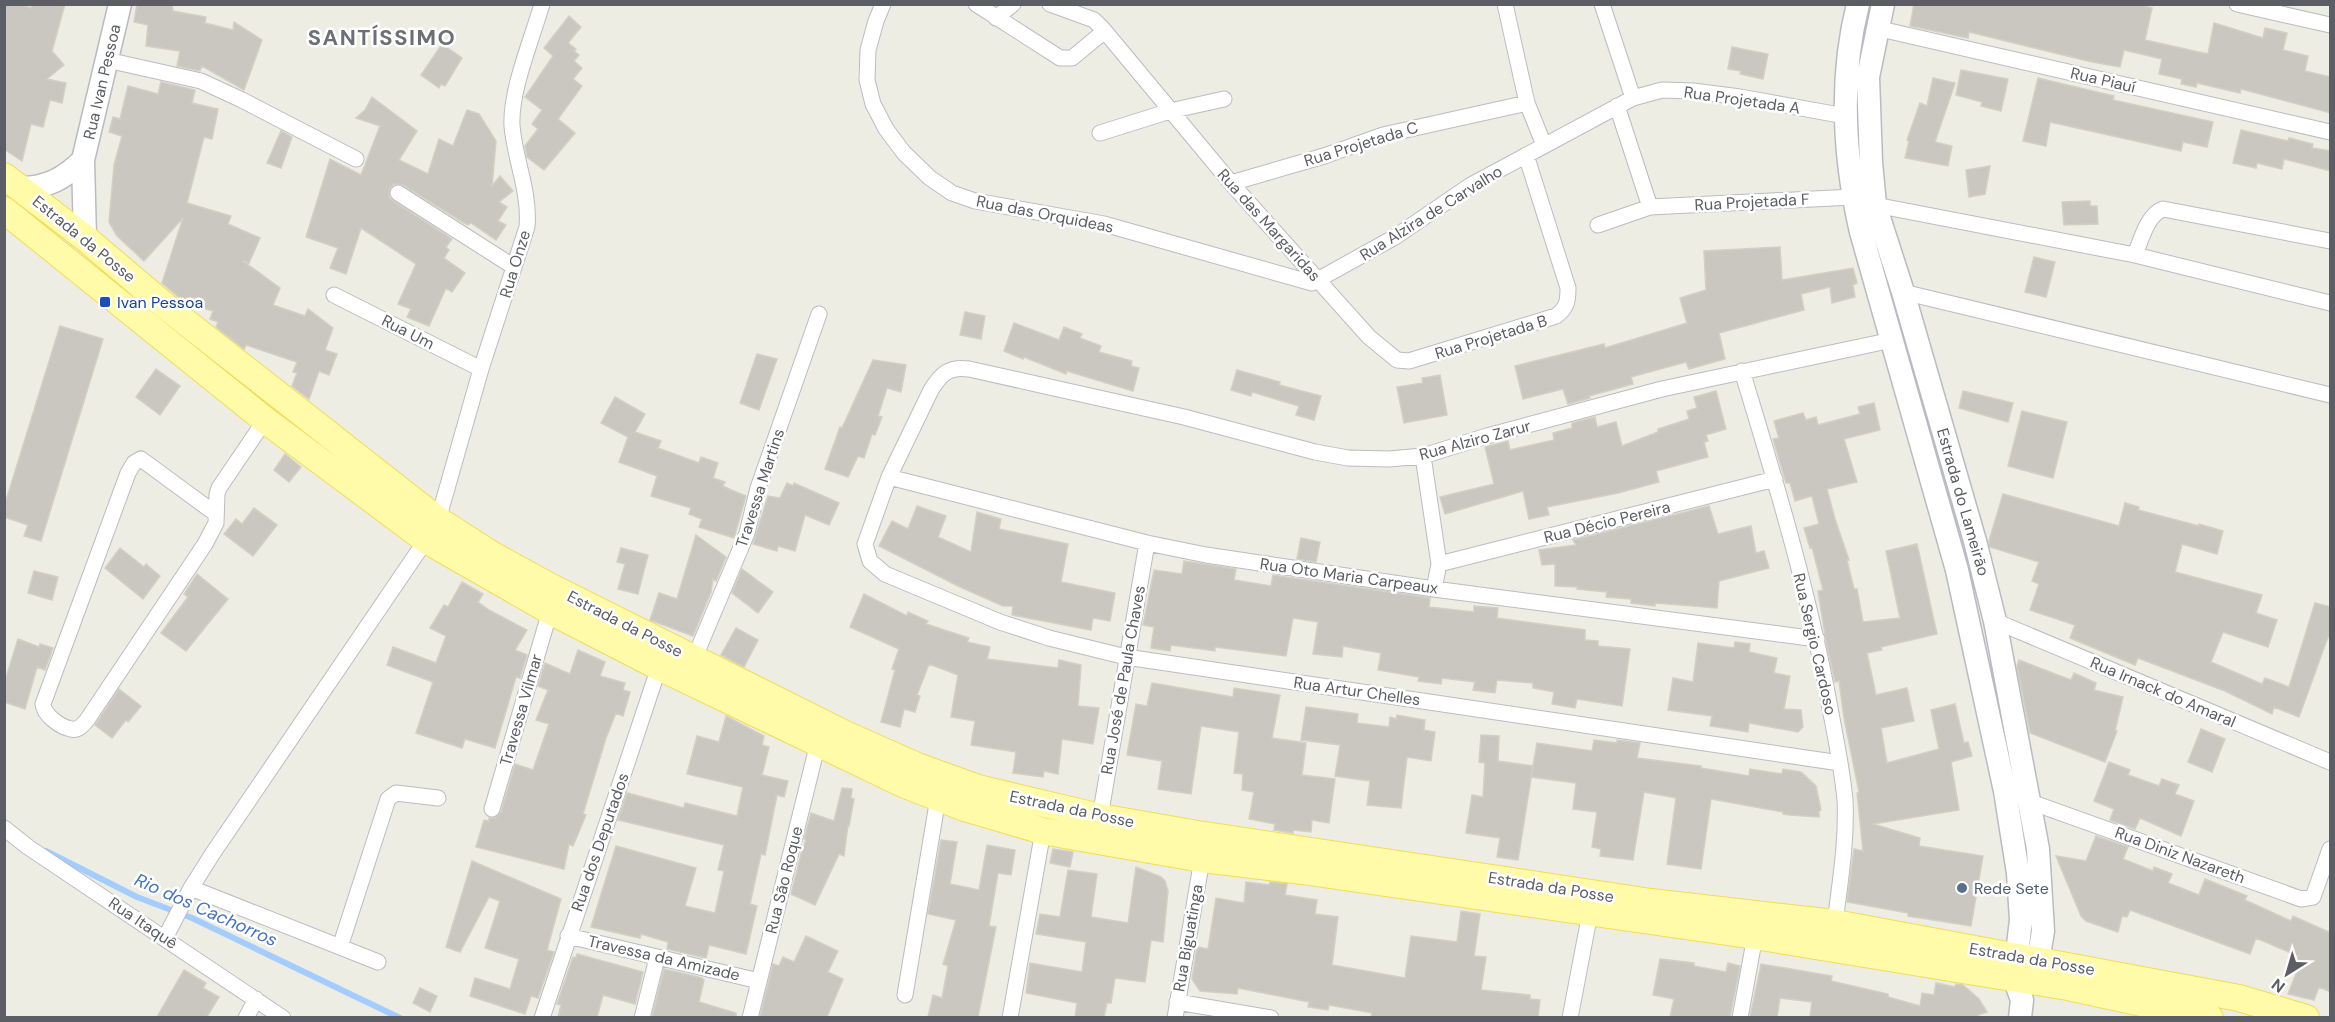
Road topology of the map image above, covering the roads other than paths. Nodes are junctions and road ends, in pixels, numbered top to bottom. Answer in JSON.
{"nodes":[{"id":1,"x":120,"y":4,"type":"edge"},
{"id":2,"x":542,"y":4,"type":"edge"},
{"id":3,"x":883,"y":4,"type":"edge"},
{"id":4,"x":976,"y":4,"type":"edge"},
{"id":5,"x":1012,"y":4,"type":"edge"},
{"id":6,"x":1050,"y":4,"type":"edge"},
{"id":7,"x":1505,"y":4,"type":"edge"},
{"id":8,"x":1602,"y":4,"type":"edge"},
{"id":9,"x":1858,"y":4,"type":"edge"},
{"id":10,"x":1883,"y":4,"type":"edge"},
{"id":11,"x":2237,"y":4,"type":"edge"},
{"id":12,"x":996,"y":18,"type":"junction"},
{"id":13,"x":2331,"y":25,"type":"edge"},
{"id":14,"x":1876,"y":28,"type":"junction"},
{"id":15,"x":1103,"y":29,"type":"junction"},
{"id":16,"x":107,"y":60,"type":"junction"},
{"id":17,"x":1633,"y":98,"type":"junction"},
{"id":18,"x":1224,"y":99,"type":"dead end"},
{"id":19,"x":1527,"y":103,"type":"junction"},
{"id":20,"x":1617,"y":106,"type":"junction"},
{"id":21,"x":1170,"y":111,"type":"junction"},
{"id":22,"x":1845,"y":116,"type":"junction"},
{"id":23,"x":2331,"y":132,"type":"edge"},
{"id":24,"x":1100,"y":133,"type":"dead end"},
{"id":25,"x":1544,"y":145,"type":"junction"},
{"id":26,"x":1526,"y":155,"type":"junction"},
{"id":27,"x":356,"y":159,"type":"dead end"},
{"id":28,"x":83,"y":160,"type":"junction"},
{"id":29,"x":13,"y":182,"type":"edge"},
{"id":30,"x":1231,"y":183,"type":"junction"},
{"id":31,"x":398,"y":193,"type":"dead end"},
{"id":32,"x":1853,"y":197,"type":"junction"},
{"id":33,"x":1875,"y":205,"type":"junction"},
{"id":34,"x":1650,"y":207,"type":"junction"},
{"id":35,"x":4,"y":210,"type":"edge"},
{"id":36,"x":1598,"y":225,"type":"dead end"},
{"id":37,"x":85,"y":238,"type":"junction"},
{"id":38,"x":2331,"y":241,"type":"edge"},
{"id":39,"x":2135,"y":255,"type":"junction"},
{"id":40,"x":514,"y":267,"type":"junction"},
{"id":41,"x":1319,"y":281,"type":"junction"},
{"id":42,"x":1903,"y":292,"type":"junction"},
{"id":43,"x":334,"y":296,"type":"dead end"},
{"id":44,"x":2331,"y":303,"type":"edge"},
{"id":45,"x":819,"y":314,"type":"dead end"},
{"id":46,"x":1370,"y":337,"type":"joint"},
{"id":47,"x":1892,"y":340,"type":"junction"},
{"id":48,"x":482,"y":369,"type":"junction"},
{"id":49,"x":1742,"y":371,"type":"junction"},
{"id":50,"x":2331,"y":395,"type":"edge"},
{"id":51,"x":265,"y":420,"type":"junction"},
{"id":52,"x":1423,"y":456,"type":"junction"},
{"id":53,"x":889,"y":477,"type":"junction"},
{"id":54,"x":1775,"y":479,"type":"junction"},
{"id":55,"x":216,"y":514,"type":"junction"},
{"id":56,"x":432,"y":530,"type":"junction"},
{"id":57,"x":1147,"y":543,"type":"junction"},
{"id":58,"x":1439,"y":564,"type":"junction"},
{"id":59,"x":1434,"y":589,"type":"junction"},
{"id":60,"x":550,"y":610,"type":"junction"},
{"id":61,"x":1995,"y":621,"type":"junction"},
{"id":62,"x":1817,"y":639,"type":"junction"},
{"id":63,"x":1126,"y":657,"type":"junction"},
{"id":64,"x":694,"y":659,"type":"junction"},
{"id":65,"x":659,"y":667,"type":"junction"},
{"id":66,"x":818,"y":743,"type":"junction"},
{"id":67,"x":2331,"y":762,"type":"edge"},
{"id":68,"x":1840,"y":763,"type":"junction"},
{"id":69,"x":438,"y":798,"type":"dead end"},
{"id":70,"x":938,"y":798,"type":"junction"},
{"id":71,"x":2028,"y":801,"type":"junction"},
{"id":72,"x":492,"y":809,"type":"dead end"},
{"id":73,"x":1100,"y":817,"type":"junction"},
{"id":74,"x":4,"y":828,"type":"edge"},
{"id":75,"x":1043,"y":831,"type":"junction"},
{"id":76,"x":2331,"y":849,"type":"edge"},
{"id":77,"x":1202,"y":859,"type":"junction"},
{"id":78,"x":187,"y":894,"type":"junction"},
{"id":79,"x":1590,"y":913,"type":"junction"},
{"id":80,"x":1835,"y":923,"type":"junction"},
{"id":81,"x":568,"y":936,"type":"junction"},
{"id":82,"x":1755,"y":936,"type":"junction"},
{"id":83,"x":165,"y":938,"type":"junction"},
{"id":84,"x":340,"y":947,"type":"junction"},
{"id":85,"x":657,"y":958,"type":"junction"},
{"id":86,"x":378,"y":962,"type":"dead end"},
{"id":87,"x":759,"y":981,"type":"junction"},
{"id":88,"x":2024,"y":982,"type":"edge"},
{"id":89,"x":905,"y":995,"type":"dead end"},
{"id":90,"x":256,"y":999,"type":"junction"},
{"id":91,"x":1176,"y":1010,"type":"edge"},
{"id":92,"x":246,"y":1017,"type":"edge"},
{"id":93,"x":283,"y":1017,"type":"edge"},
{"id":94,"x":542,"y":1017,"type":"edge"},
{"id":95,"x":642,"y":1017,"type":"edge"},
{"id":96,"x":750,"y":1017,"type":"edge"},
{"id":97,"x":1010,"y":1017,"type":"edge"},
{"id":98,"x":1271,"y":1017,"type":"edge"},
{"id":99,"x":1570,"y":1017,"type":"edge"},
{"id":100,"x":1740,"y":1017,"type":"edge"},
{"id":101,"x":2210,"y":1017,"type":"edge"},
{"id":102,"x":2306,"y":1017,"type":"edge"}],
"edges":[{"from":1,"to":16,"type":"main road","name":"Rua Ivan Pessoa"},
{"from":2,"to":40,"type":"street","name":"Rua Onze"},
{"from":3,"to":41,"type":"street","name":"Rua das Orquideas"},
{"from":4,"to":12,"type":"street"},
{"from":5,"to":12,"type":"street"},
{"from":6,"to":15,"type":"street"},
{"from":7,"to":19,"type":"street"},
{"from":8,"to":17,"type":"street"},
{"from":9,"to":22,"type":"main road","name":"Estrada do Lameirão"},
{"from":10,"to":14,"type":"main road","name":"Estrada do Lameirão"},
{"from":11,"to":13,"type":"street"},
{"from":12,"to":15,"type":"street"},
{"from":14,"to":23,"type":"street","name":"Rua Piauí"},
{"from":14,"to":33,"type":"main road","name":"Estrada do Lameirão"},
{"from":15,"to":21,"type":"street","name":"Rua das Margaridas"},
{"from":16,"to":27,"type":"street"},
{"from":16,"to":28,"type":"main road","name":"Rua Ivan Pessoa"},
{"from":17,"to":20,"type":"street","name":"Rua Projetada A"},
{"from":17,"to":22,"type":"street","name":"Rua Projetada A"},
{"from":18,"to":21,"type":"street"},
{"from":19,"to":25,"type":"street"},
{"from":19,"to":30,"type":"street","name":"Rua Projetada C"},
{"from":20,"to":25,"type":"street","name":"Rua Projetada A"},
{"from":20,"to":34,"type":"street"},
{"from":21,"to":24,"type":"street"},
{"from":21,"to":30,"type":"street","name":"Rua das Margaridas"},
{"from":22,"to":32,"type":"main road","name":"Estrada do Lameirão"},
{"from":25,"to":26,"type":"street","name":"Rua Alzira de Carvalho"},
{"from":26,"to":41,"type":"street","name":"Rua Alzira de Carvalho"},
{"from":26,"to":46,"type":"street","name":"Rua Projetada B"},
{"from":28,"to":29,"type":"main road","name":"Rua Ivan Pessoa"},
{"from":28,"to":37,"type":"main road","name":"Rua Ivan Pessoa"},
{"from":29,"to":37,"type":"main road","name":"Estrada da Posse"},
{"from":30,"to":41,"type":"street","name":"Rua das Margaridas"},
{"from":31,"to":40,"type":"street"},
{"from":32,"to":34,"type":"street","name":"Rua Projetada F"},
{"from":32,"to":47,"type":"main road","name":"Estrada do Lameirão"},
{"from":33,"to":39,"type":"street"},
{"from":33,"to":42,"type":"main road","name":"Estrada do Lameirão"},
{"from":34,"to":36,"type":"street","name":"Rua Projetada F"},
{"from":35,"to":51,"type":"main road","name":"Estrada da Posse"},
{"from":37,"to":56,"type":"main road","name":"Estrada da Posse"},
{"from":38,"to":39,"type":"street"},
{"from":39,"to":44,"type":"street"},
{"from":40,"to":48,"type":"street","name":"Rua Onze"},
{"from":41,"to":46,"type":"street","name":"Rua das Margaridas"},
{"from":42,"to":50,"type":"street"},
{"from":42,"to":61,"type":"main road","name":"Estrada do Lameirão"},
{"from":43,"to":48,"type":"street","name":"Rua Um"},
{"from":45,"to":64,"type":"street","name":"Travessa Martins"},
{"from":47,"to":49,"type":"street","name":"Rua Alziro Zarur"},
{"from":47,"to":88,"type":"main road","name":"Estrada do Lameirão"},
{"from":48,"to":56,"type":"street","name":"Rua Onze"},
{"from":49,"to":52,"type":"street","name":"Rua Alziro Zarur"},
{"from":49,"to":54,"type":"street","name":"Rua Sergio Cardoso"},
{"from":51,"to":55,"type":"street"},
{"from":51,"to":56,"type":"main road","name":"Estrada da Posse"},
{"from":52,"to":53,"type":"street","name":"Rua Alziro Zarur"},
{"from":52,"to":58,"type":"street"},
{"from":53,"to":57,"type":"street","name":"Rua Oto Maria Carpeaux"},
{"from":53,"to":63,"type":"street","name":"Rua Artur Chelles"},
{"from":54,"to":58,"type":"street","name":"Rua Décio Pereira"},
{"from":54,"to":62,"type":"street","name":"Rua Sergio Cardoso"},
{"from":55,"to":55,"type":"street"},
{"from":56,"to":60,"type":"main road","name":"Estrada da Posse"},
{"from":56,"to":64,"type":"main road","name":"Estrada da Posse"},
{"from":56,"to":78,"type":"street"},
{"from":57,"to":59,"type":"street","name":"Rua Oto Maria Carpeaux"},
{"from":57,"to":63,"type":"street","name":"Rua José de Paula Chaves"},
{"from":58,"to":59,"type":"street"},
{"from":59,"to":62,"type":"street","name":"Rua Oto Maria Carpeaux"},
{"from":60,"to":65,"type":"main road","name":"Estrada da Posse"},
{"from":60,"to":72,"type":"street","name":"Travessa Vilmar"},
{"from":61,"to":67,"type":"street","name":"Rua Irnack do Amaral"},
{"from":61,"to":71,"type":"main road","name":"Estrada do Lameirão"},
{"from":62,"to":68,"type":"street","name":"Rua Sergio Cardoso"},
{"from":63,"to":68,"type":"street","name":"Rua Artur Chelles"},
{"from":63,"to":73,"type":"street","name":"Rua José de Paula Chaves"},
{"from":64,"to":73,"type":"main road","name":"Estrada da Posse"},
{"from":65,"to":66,"type":"main road","name":"Estrada da Posse"},
{"from":65,"to":81,"type":"street","name":"Rua dos Deputados"},
{"from":66,"to":70,"type":"main road","name":"Estrada da Posse"},
{"from":66,"to":87,"type":"street","name":"Rua São Roque"},
{"from":68,"to":80,"type":"street","name":"Rua Sergio Cardoso"},
{"from":69,"to":84,"type":"street"},
{"from":70,"to":75,"type":"main road","name":"Estrada da Posse"},
{"from":70,"to":89,"type":"street"},
{"from":71,"to":76,"type":"street","name":"Rua Diniz Nazareth"},
{"from":71,"to":88,"type":"main road","name":"Estrada do Lameirão"},
{"from":73,"to":80,"type":"main road","name":"Estrada da Posse"},
{"from":74,"to":83,"type":"street","name":"Rua Itaquê"},
{"from":75,"to":77,"type":"main road","name":"Estrada da Posse"},
{"from":75,"to":97,"type":"street"},
{"from":77,"to":79,"type":"main road","name":"Estrada da Posse"},
{"from":77,"to":91,"type":"street","name":"Rua Biguatinga"},
{"from":78,"to":83,"type":"street"},
{"from":78,"to":84,"type":"street"},
{"from":79,"to":82,"type":"main road","name":"Estrada da Posse"},
{"from":79,"to":99,"type":"street"},
{"from":80,"to":88,"type":"main road","name":"Estrada da Posse"},
{"from":81,"to":85,"type":"street","name":"Travessa da Amizade"},
{"from":81,"to":94,"type":"street","name":"Rua dos Deputados"},
{"from":82,"to":88,"type":"main road","name":"Estrada da Posse"},
{"from":82,"to":100,"type":"street"},
{"from":83,"to":90,"type":"street","name":"Rua Itaquê"},
{"from":84,"to":86,"type":"street"},
{"from":85,"to":87,"type":"street","name":"Travessa da Amizade"},
{"from":85,"to":95,"type":"street"},
{"from":87,"to":96,"type":"street","name":"Rua São Roque"},
{"from":88,"to":101,"type":"main road","name":"Estrada da Posse"},
{"from":88,"to":102,"type":"main road","name":"Estrada da Posse"},
{"from":90,"to":92,"type":"street"},
{"from":90,"to":93,"type":"street","name":"Rua Itaquê"},
{"from":91,"to":98,"type":"street"}]}
